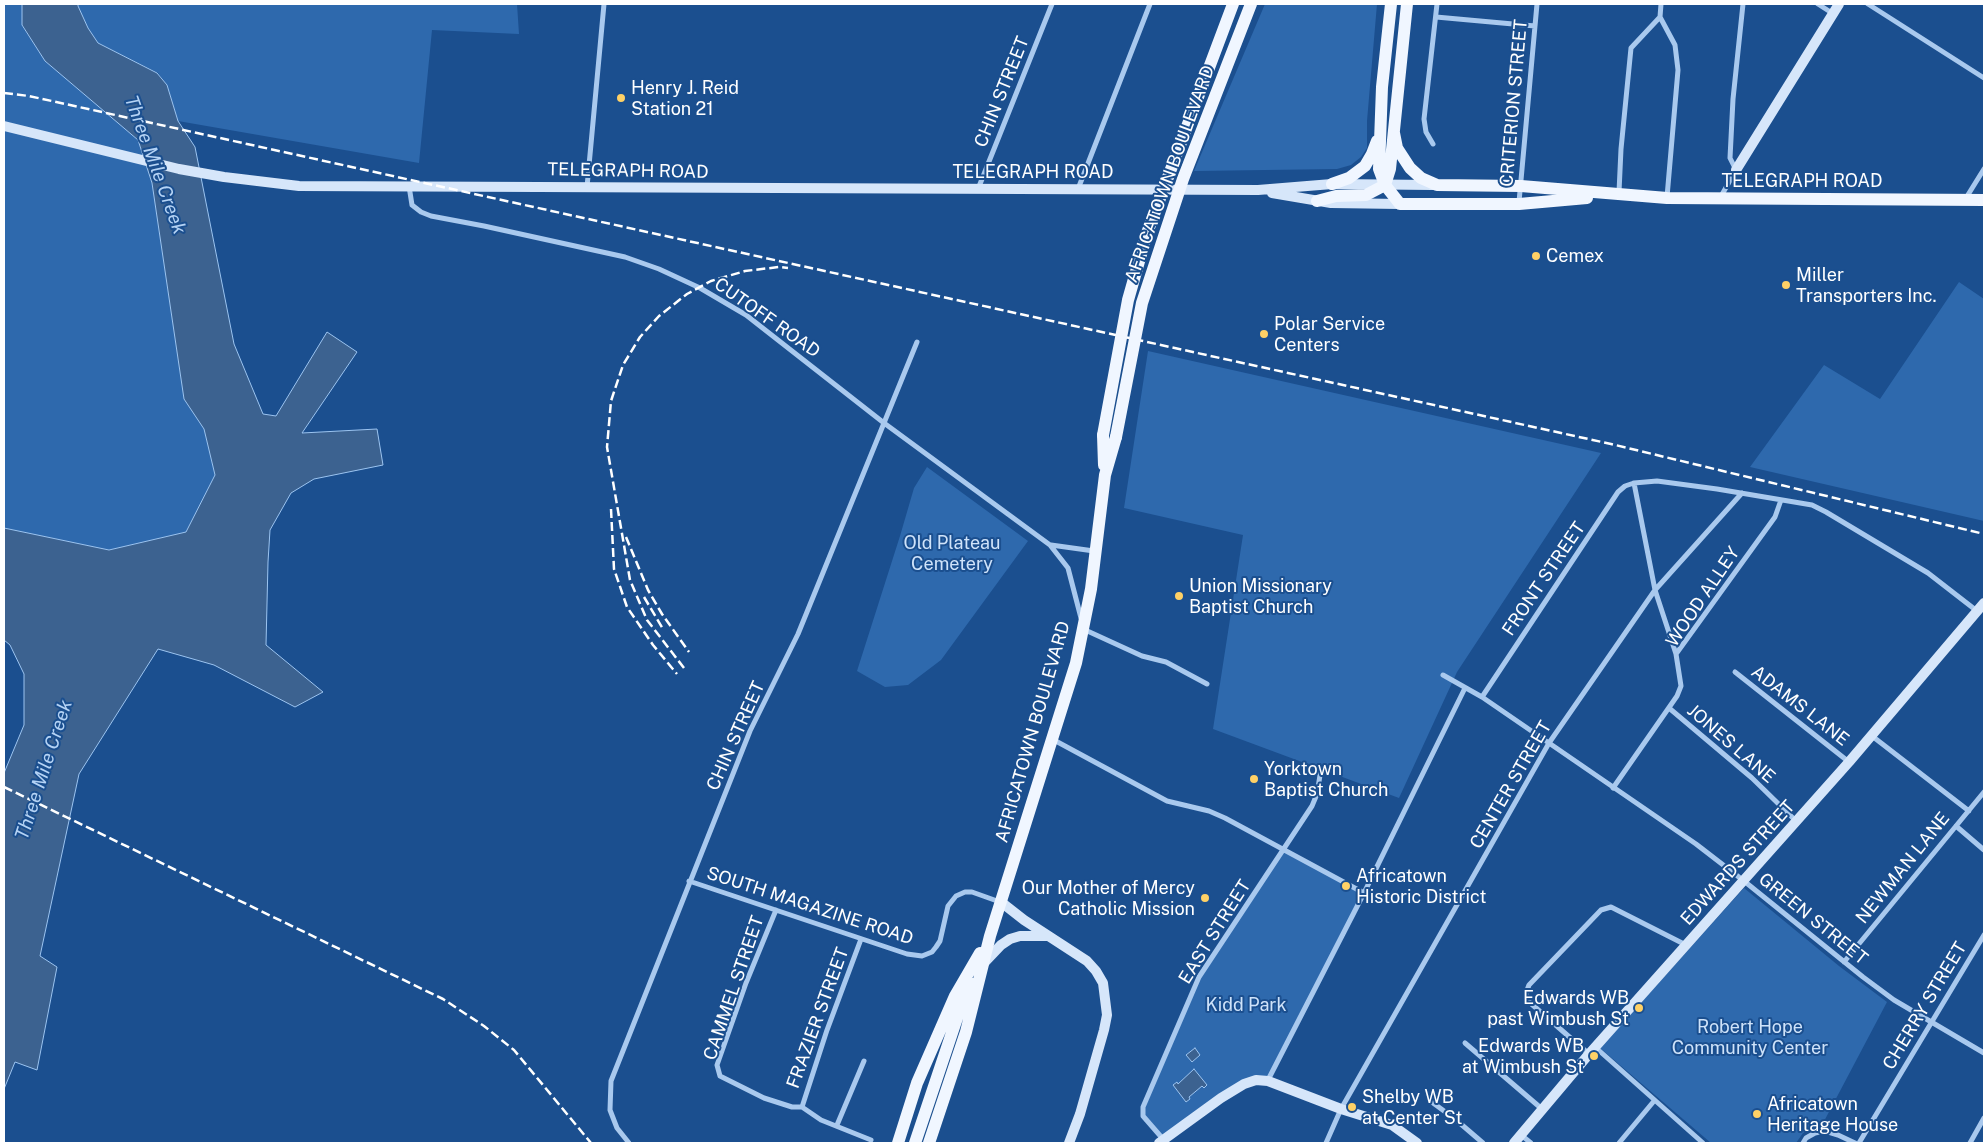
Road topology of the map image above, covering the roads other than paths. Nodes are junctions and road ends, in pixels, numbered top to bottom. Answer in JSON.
{"nodes":[{"id":1,"x":604,"y":4,"type":"edge"},
{"id":2,"x":1052,"y":4,"type":"edge"},
{"id":3,"x":1150,"y":4,"type":"edge"},
{"id":4,"x":1233,"y":4,"type":"edge"},
{"id":5,"x":1251,"y":4,"type":"edge"},
{"id":6,"x":1391,"y":4,"type":"edge"},
{"id":7,"x":1407,"y":4,"type":"edge"},
{"id":8,"x":1437,"y":4,"type":"edge"},
{"id":9,"x":1537,"y":4,"type":"edge"},
{"id":10,"x":1661,"y":4,"type":"edge"},
{"id":11,"x":1743,"y":4,"type":"edge"},
{"id":12,"x":1818,"y":4,"type":"edge"},
{"id":13,"x":1839,"y":4,"type":"edge"},
{"id":14,"x":1868,"y":4,"type":"edge"},
{"id":15,"x":1832,"y":14,"type":"junction"},
{"id":16,"x":1436,"y":17,"type":"junction"},
{"id":17,"x":1660,"y":17,"type":"junction"},
{"id":18,"x":1535,"y":26,"type":"junction"},
{"id":19,"x":1984,"y":78,"type":"edge"},
{"id":20,"x":4,"y":126,"type":"edge"},
{"id":21,"x":1380,"y":132,"type":"junction"},
{"id":22,"x":1394,"y":133,"type":"junction"},
{"id":23,"x":1433,"y":144,"type":"dead end"},
{"id":24,"x":1984,"y":169,"type":"edge"},
{"id":25,"x":1736,"y":170,"type":"junction"},
{"id":26,"x":1332,"y":184,"type":"junction"},
{"id":27,"x":1385,"y":185,"type":"junction"},
{"id":28,"x":1437,"y":185,"type":"junction"},
{"id":29,"x":409,"y":186,"type":"junction"},
{"id":30,"x":1521,"y":186,"type":"junction"},
{"id":31,"x":587,"y":188,"type":"junction"},
{"id":32,"x":978,"y":190,"type":"junction"},
{"id":33,"x":1078,"y":190,"type":"junction"},
{"id":34,"x":1258,"y":190,"type":"junction"},
{"id":35,"x":1619,"y":195,"type":"junction"},
{"id":36,"x":1667,"y":198,"type":"junction"},
{"id":37,"x":1719,"y":198,"type":"junction"},
{"id":38,"x":1965,"y":200,"type":"junction"},
{"id":39,"x":1984,"y":200,"type":"edge"},
{"id":40,"x":1317,"y":201,"type":"junction"},
{"id":41,"x":1400,"y":204,"type":"junction"},
{"id":42,"x":1519,"y":204,"type":"junction"},
{"id":43,"x":917,"y":342,"type":"dead end"},
{"id":44,"x":884,"y":423,"type":"junction"},
{"id":45,"x":1105,"y":475,"type":"junction"},
{"id":46,"x":1634,"y":483,"type":"junction"},
{"id":47,"x":1742,"y":493,"type":"junction"},
{"id":48,"x":1781,"y":500,"type":"junction"},
{"id":49,"x":1050,"y":545,"type":"junction"},
{"id":50,"x":1096,"y":551,"type":"junction"},
{"id":51,"x":1655,"y":590,"type":"junction"},
{"id":52,"x":1984,"y":603,"type":"edge"},
{"id":53,"x":1977,"y":612,"type":"junction"},
{"id":54,"x":1083,"y":628,"type":"junction"},
{"id":55,"x":1676,"y":654,"type":"junction"},
{"id":56,"x":1735,"y":672,"type":"dead end"},
{"id":57,"x":1443,"y":675,"type":"dead end"},
{"id":58,"x":1206,"y":684,"type":"dead end"},
{"id":59,"x":1465,"y":688,"type":"junction"},
{"id":60,"x":1482,"y":697,"type":"junction"},
{"id":61,"x":1668,"y":708,"type":"junction"},
{"id":62,"x":1872,"y":736,"type":"junction"},
{"id":63,"x":1051,"y":739,"type":"junction"},
{"id":64,"x":1550,"y":744,"type":"junction"},
{"id":65,"x":1849,"y":762,"type":"junction"},
{"id":66,"x":1321,"y":769,"type":"dead end"},
{"id":67,"x":1613,"y":788,"type":"junction"},
{"id":68,"x":1984,"y":792,"type":"edge"},
{"id":69,"x":1969,"y":810,"type":"junction"},
{"id":70,"x":1797,"y":822,"type":"junction"},
{"id":71,"x":1956,"y":826,"type":"junction"},
{"id":72,"x":1984,"y":850,"type":"edge"},
{"id":73,"x":1284,"y":851,"type":"junction"},
{"id":74,"x":690,"y":880,"type":"junction"},
{"id":75,"x":1744,"y":881,"type":"junction"},
{"id":76,"x":1364,"y":893,"type":"junction"},
{"id":77,"x":1001,"y":902,"type":"junction"},
{"id":78,"x":776,"y":910,"type":"junction"},
{"id":79,"x":1984,"y":935,"type":"edge"},
{"id":80,"x":990,"y":936,"type":"junction"},
{"id":81,"x":1048,"y":936,"type":"junction"},
{"id":82,"x":861,"y":939,"type":"junction"},
{"id":83,"x":1686,"y":945,"type":"junction"},
{"id":84,"x":1844,"y":962,"type":"junction"},
{"id":85,"x":982,"y":966,"type":"junction"},
{"id":86,"x":1931,"y":1023,"type":"junction"},
{"id":87,"x":1465,"y":1043,"type":"dead end"},
{"id":88,"x":1592,"y":1050,"type":"junction"},
{"id":89,"x":1984,"y":1053,"type":"edge"},
{"id":90,"x":864,"y":1061,"type":"dead end"},
{"id":91,"x":1268,"y":1081,"type":"junction"},
{"id":92,"x":1429,"y":1100,"type":"dead end"},
{"id":93,"x":1654,"y":1101,"type":"junction"},
{"id":94,"x":802,"y":1106,"type":"junction"},
{"id":95,"x":1341,"y":1109,"type":"junction"},
{"id":96,"x":1542,"y":1109,"type":"junction"},
{"id":97,"x":1984,"y":1118,"type":"edge"},
{"id":98,"x":837,"y":1125,"type":"junction"},
{"id":99,"x":1521,"y":1135,"type":"junction"},
{"id":100,"x":871,"y":1140,"type":"dead end"},
{"id":101,"x":1161,"y":1141,"type":"edge"},
{"id":102,"x":1072,"y":1142,"type":"edge"},
{"id":103,"x":629,"y":1143,"type":"edge"},
{"id":104,"x":898,"y":1143,"type":"edge"},
{"id":105,"x":915,"y":1143,"type":"edge"},
{"id":106,"x":929,"y":1143,"type":"edge"},
{"id":107,"x":1326,"y":1143,"type":"edge"},
{"id":108,"x":1417,"y":1143,"type":"edge"},
{"id":109,"x":1483,"y":1143,"type":"edge"},
{"id":110,"x":1514,"y":1143,"type":"edge"},
{"id":111,"x":1531,"y":1143,"type":"edge"},
{"id":112,"x":1619,"y":1143,"type":"edge"},
{"id":113,"x":1703,"y":1143,"type":"edge"},
{"id":114,"x":1802,"y":1143,"type":"edge"},
{"id":115,"x":1855,"y":1143,"type":"edge"},
{"id":116,"x":1859,"y":1143,"type":"edge"},
{"id":117,"x":1970,"y":1143,"type":"edge"}],
"edges":[{"from":1,"to":31,"type":"street"},
{"from":2,"to":32,"type":"street","name":"CHIN STREET"},
{"from":3,"to":33,"type":"street"},
{"from":4,"to":45,"type":"main road","name":"AFRICATOWN BOULEVARD","bridge":true},
{"from":5,"to":45,"type":"main road","name":"AFRICATOWN BOULEVARD","bridge":true},
{"from":6,"to":21,"type":"main road"},
{"from":7,"to":22,"type":"main road"},
{"from":8,"to":16,"type":"street"},
{"from":9,"to":18,"type":"street","name":"CRITERION STREET"},
{"from":10,"to":17,"type":"street"},
{"from":11,"to":25,"type":"street"},
{"from":12,"to":15,"type":"street"},
{"from":13,"to":15,"type":"street"},
{"from":14,"to":19,"type":"street"},
{"from":15,"to":25,"type":"street"},
{"from":16,"to":18,"type":"street"},
{"from":16,"to":23,"type":"street"},
{"from":17,"to":35,"type":"street"},
{"from":17,"to":36,"type":"street"},
{"from":18,"to":30,"type":"street","name":"CRITERION STREET"},
{"from":20,"to":29,"type":"street","name":"TELEGRAPH ROAD"},
{"from":21,"to":26,"type":"main road"},
{"from":21,"to":27,"type":"main road"},
{"from":22,"to":27,"type":"main road"},
{"from":22,"to":28,"type":"main road"},
{"from":24,"to":38,"type":"street"},
{"from":25,"to":37,"type":"street"},
{"from":26,"to":27,"type":"street","name":"TELEGRAPH ROAD"},
{"from":26,"to":34,"type":"street","name":"TELEGRAPH ROAD"},
{"from":27,"to":28,"type":"street","name":"TELEGRAPH ROAD"},
{"from":27,"to":40,"type":"main road"},
{"from":27,"to":41,"type":"main road"},
{"from":28,"to":30,"type":"main road","name":"TELEGRAPH ROAD"},
{"from":29,"to":31,"type":"street","name":"TELEGRAPH ROAD"},
{"from":29,"to":44,"type":"street","name":"CUTOFF ROAD"},
{"from":30,"to":35,"type":"main road","name":"TELEGRAPH ROAD"},
{"from":30,"to":42,"type":"street","name":"CRITERION STREET"},
{"from":31,"to":32,"type":"street","name":"TELEGRAPH ROAD"},
{"from":32,"to":33,"type":"street","name":"TELEGRAPH ROAD"},
{"from":33,"to":34,"type":"street","name":"TELEGRAPH ROAD"},
{"from":34,"to":40,"type":"street","name":"TELEGRAPH ROAD"},
{"from":35,"to":36,"type":"main road","name":"TELEGRAPH ROAD"},
{"from":35,"to":42,"type":"main road","name":"TELEGRAPH ROAD"},
{"from":36,"to":37,"type":"main road","name":"TELEGRAPH ROAD"},
{"from":37,"to":38,"type":"main road","name":"TELEGRAPH ROAD"},
{"from":38,"to":39,"type":"main road","name":"TELEGRAPH ROAD"},
{"from":40,"to":41,"type":"street","name":"TELEGRAPH ROAD"},
{"from":41,"to":42,"type":"main road","name":"TELEGRAPH ROAD"},
{"from":43,"to":44,"type":"street","name":"CHIN STREET"},
{"from":44,"to":49,"type":"street","name":"CUTOFF ROAD"},
{"from":44,"to":74,"type":"street","name":"CHIN STREET"},
{"from":45,"to":50,"type":"main road","name":"AFRICATOWN BOULEVARD"},
{"from":46,"to":47,"type":"street"},
{"from":46,"to":51,"type":"street"},
{"from":46,"to":60,"type":"street","name":"FRONT STREET"},
{"from":47,"to":48,"type":"street"},
{"from":47,"to":51,"type":"street","name":"CENTER STREET"},
{"from":48,"to":53,"type":"street"},
{"from":48,"to":55,"type":"street","name":"WOOD ALLEY"},
{"from":49,"to":50,"type":"street","name":"CUTOFF ROAD"},
{"from":49,"to":54,"type":"street","name":"CUTOFF ROAD"},
{"from":50,"to":54,"type":"main road","name":"AFRICATOWN BOULEVARD"},
{"from":51,"to":55,"type":"street"},
{"from":51,"to":64,"type":"street","name":"CENTER STREET"},
{"from":52,"to":53,"type":"street","name":"EDWARDS STREET"},
{"from":53,"to":62,"type":"street","name":"EDWARDS STREET"},
{"from":54,"to":58,"type":"street"},
{"from":54,"to":63,"type":"main road","name":"AFRICATOWN BOULEVARD"},
{"from":55,"to":61,"type":"street","name":"WOOD ALLEY"},
{"from":56,"to":65,"type":"street","name":"ADAMS LANE"},
{"from":57,"to":59,"type":"street"},
{"from":59,"to":60,"type":"street","name":"GREEN STREET"},
{"from":59,"to":76,"type":"street"},
{"from":60,"to":64,"type":"street","name":"GREEN STREET"},
{"from":61,"to":67,"type":"street","name":"WOOD ALLEY"},
{"from":61,"to":70,"type":"street","name":"JONES LANE"},
{"from":62,"to":65,"type":"street","name":"EDWARDS STREET"},
{"from":62,"to":69,"type":"street"},
{"from":63,"to":73,"type":"street"},
{"from":63,"to":77,"type":"main road","name":"AFRICATOWN BOULEVARD"},
{"from":64,"to":67,"type":"street","name":"GREEN STREET"},
{"from":64,"to":95,"type":"street","name":"CENTER STREET"},
{"from":65,"to":70,"type":"street","name":"EDWARDS STREET"},
{"from":66,"to":73,"type":"street","name":"EAST STREET"},
{"from":67,"to":75,"type":"street","name":"GREEN STREET"},
{"from":68,"to":69,"type":"street","name":"NEWMAN LANE"},
{"from":69,"to":71,"type":"street","name":"NEWMAN LANE"},
{"from":70,"to":75,"type":"street","name":"EDWARDS STREET"},
{"from":71,"to":72,"type":"street"},
{"from":71,"to":84,"type":"street","name":"NEWMAN LANE"},
{"from":73,"to":76,"type":"street"},
{"from":73,"to":101,"type":"street","name":"EAST STREET"},
{"from":74,"to":78,"type":"street","name":"SOUTH MAGAZINE ROAD"},
{"from":74,"to":103,"type":"street","name":"CHIN STREET"},
{"from":75,"to":83,"type":"street","name":"EDWARDS STREET"},
{"from":75,"to":84,"type":"street","name":"GREEN STREET"},
{"from":76,"to":91,"type":"street"},
{"from":77,"to":80,"type":"main road","name":"AFRICATOWN BOULEVARD"},
{"from":77,"to":81,"type":"street"},
{"from":77,"to":82,"type":"street","name":"SOUTH MAGAZINE ROAD"},
{"from":78,"to":82,"type":"street","name":"SOUTH MAGAZINE ROAD"},
{"from":78,"to":94,"type":"street","name":"CAMMEL STREET"},
{"from":79,"to":86,"type":"street","name":"CHERRY STREET"},
{"from":80,"to":85,"type":"main road","name":"AFRICATOWN BOULEVARD"},
{"from":80,"to":104,"type":"main road"},
{"from":81,"to":85,"type":"street"},
{"from":81,"to":102,"type":"street"},
{"from":82,"to":94,"type":"street","name":"FRAZIER STREET"},
{"from":83,"to":88,"type":"street","name":"EDWARDS STREET"},
{"from":83,"to":88,"type":"street"},
{"from":84,"to":86,"type":"street","name":"GREEN STREET"},
{"from":85,"to":105,"type":"main road","name":"AFRICATOWN BOULEVARD"},
{"from":85,"to":106,"type":"main road","name":"AFRICATOWN BOULEVARD"},
{"from":86,"to":89,"type":"street","name":"GREEN STREET"},
{"from":86,"to":116,"type":"street","name":"CHERRY STREET"},
{"from":87,"to":96,"type":"street"},
{"from":88,"to":93,"type":"street"},
{"from":88,"to":96,"type":"street","name":"EDWARDS STREET"},
{"from":90,"to":98,"type":"street"},
{"from":91,"to":95,"type":"street"},
{"from":91,"to":101,"type":"street"},
{"from":92,"to":109,"type":"street"},
{"from":93,"to":112,"type":"street"},
{"from":93,"to":113,"type":"street"},
{"from":94,"to":98,"type":"street"},
{"from":95,"to":107,"type":"street","name":"CENTER STREET"},
{"from":95,"to":108,"type":"street"},
{"from":96,"to":99,"type":"street","name":"EDWARDS STREET"},
{"from":97,"to":117,"type":"street"},
{"from":98,"to":100,"type":"street"},
{"from":99,"to":110,"type":"street","name":"EDWARDS STREET"},
{"from":99,"to":111,"type":"street"},
{"from":114,"to":115,"type":"street"}]}
